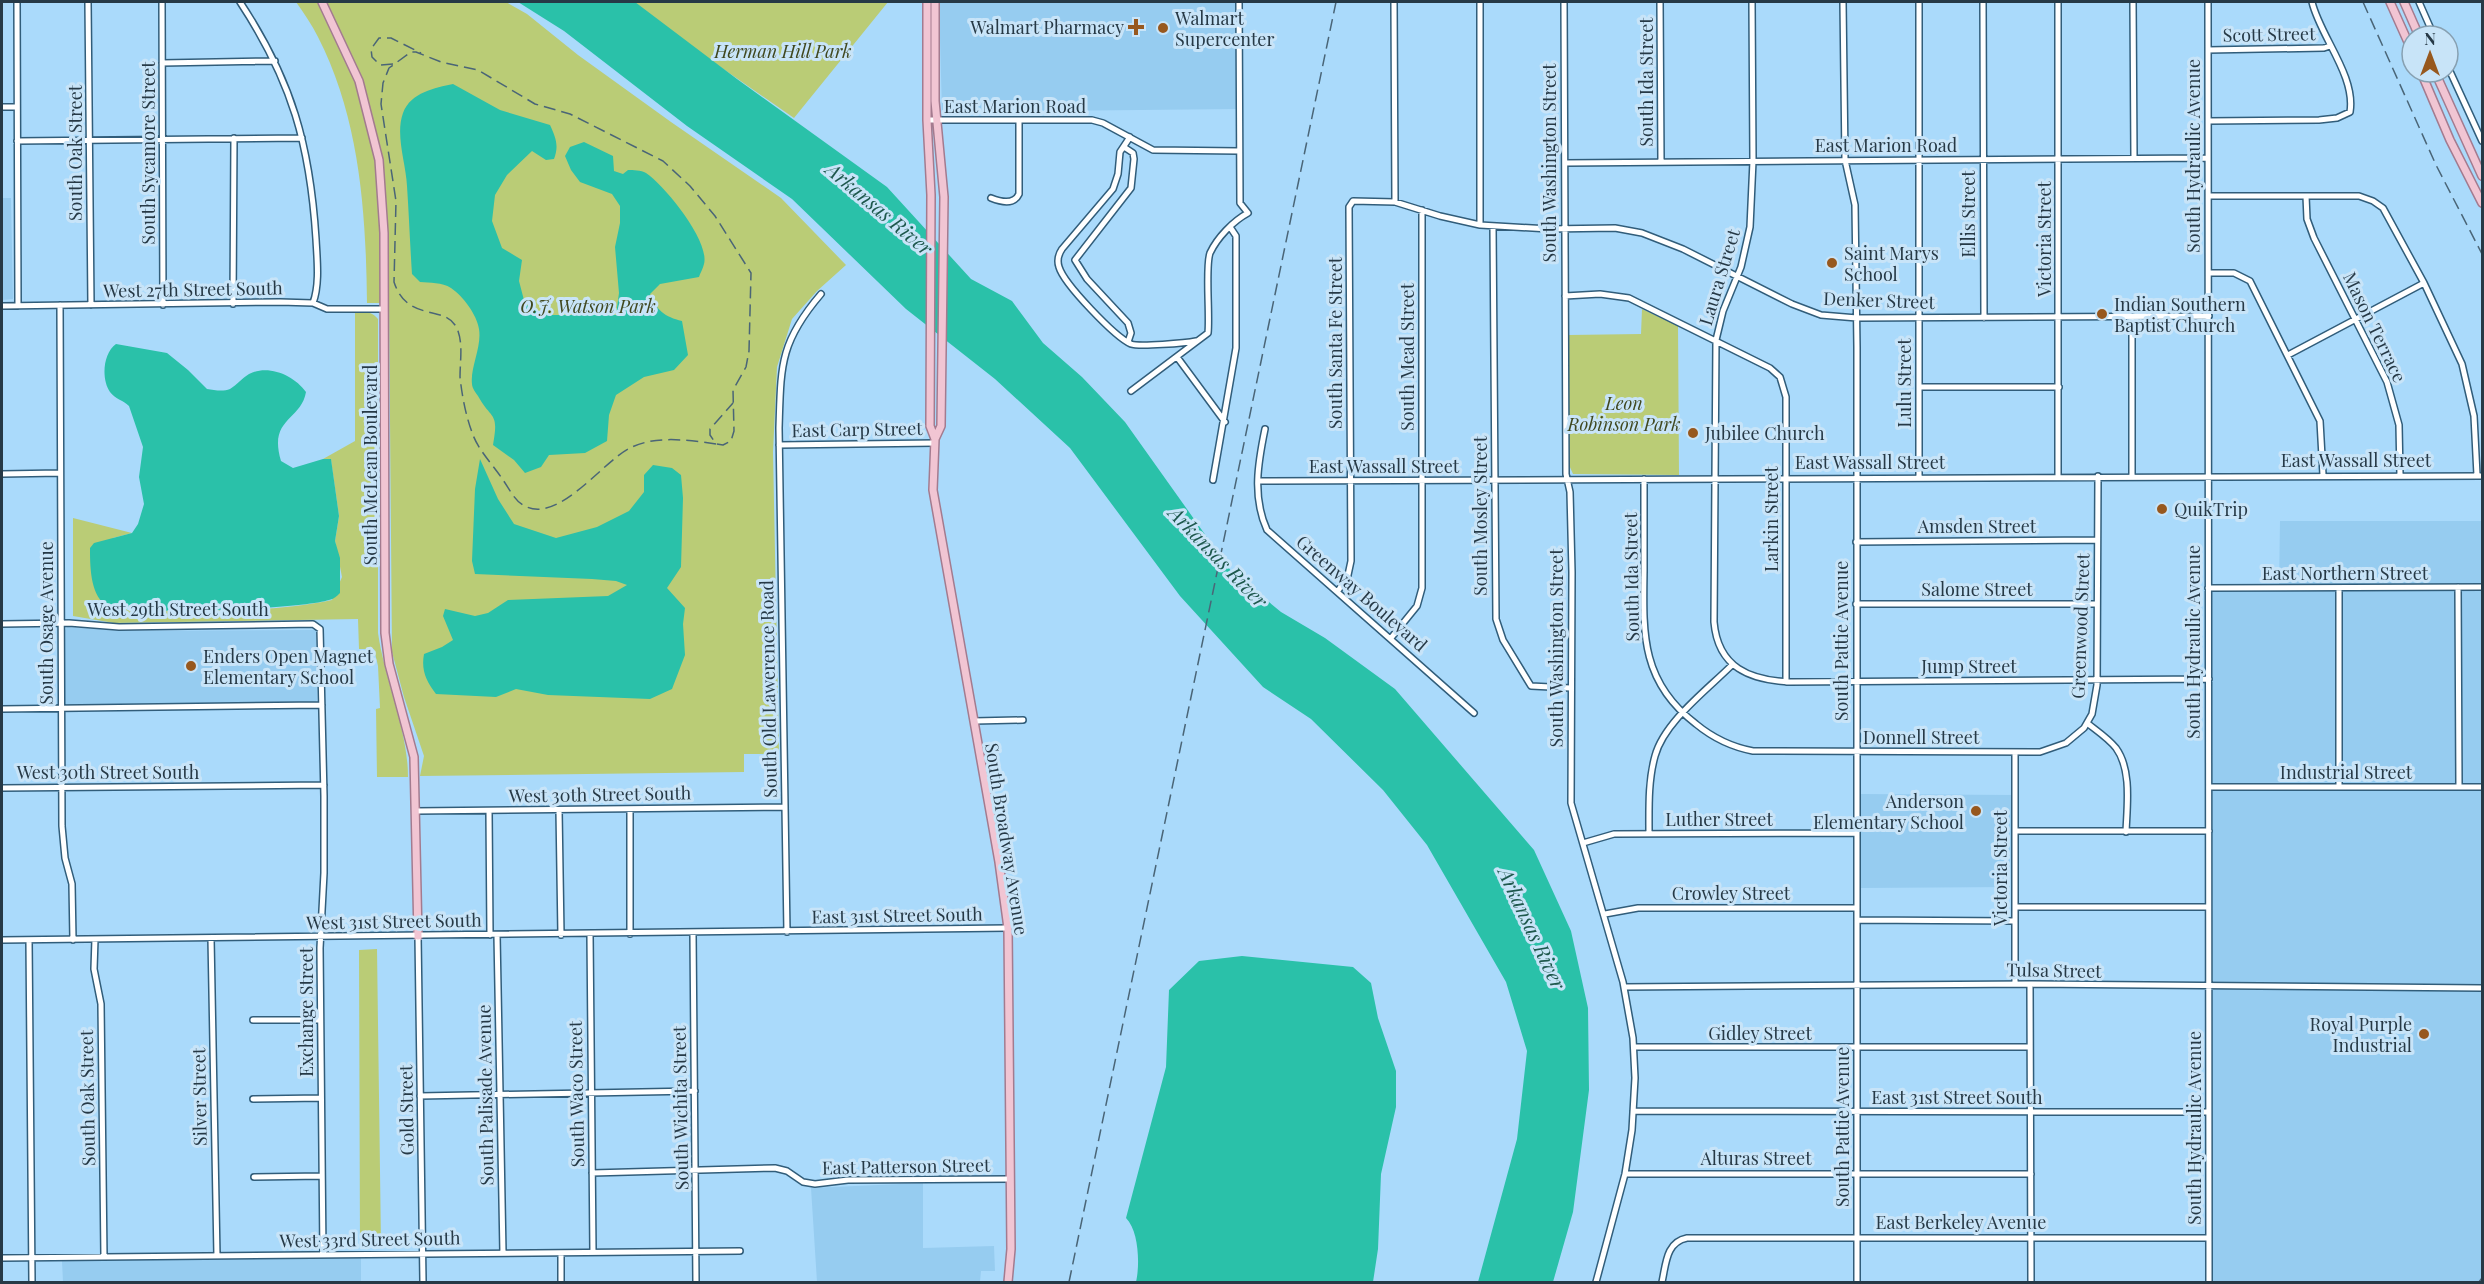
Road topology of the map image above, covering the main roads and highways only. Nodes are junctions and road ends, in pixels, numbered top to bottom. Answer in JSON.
{"nodes":[{"id":1,"x":322,"y":2,"type":"edge"},
{"id":2,"x":927,"y":2,"type":"edge"},
{"id":3,"x":935,"y":2,"type":"edge"},
{"id":4,"x":2390,"y":2,"type":"edge"},
{"id":5,"x":2404,"y":2,"type":"edge"},
{"id":6,"x":2400,"y":24,"type":"edge"},
{"id":7,"x":2414,"y":24,"type":"edge"},
{"id":8,"x":2426,"y":84,"type":"edge"},
{"id":9,"x":2440,"y":84,"type":"edge"},
{"id":10,"x":2482,"y":176,"type":"edge"},
{"id":11,"x":2482,"y":203,"type":"edge"},
{"id":12,"x":935,"y":441,"type":"junction"},
{"id":13,"x":418,"y":936,"type":"road end"},
{"id":14,"x":1008,"y":1282,"type":"edge"}],
"edges":[{"from":1,"to":13,"type":"main road","name":"South McLean Boulevard"},
{"from":2,"to":12,"type":"main road","name":"South Broadway Avenue"},
{"from":3,"to":12,"type":"main road","name":"South Broadway Avenue"},
{"from":4,"to":6,"type":"main road"},
{"from":5,"to":7,"type":"main road"},
{"from":8,"to":11,"type":"main road"},
{"from":9,"to":10,"type":"main road"},
{"from":12,"to":14,"type":"main road","name":"South Broadway Avenue"}]}
